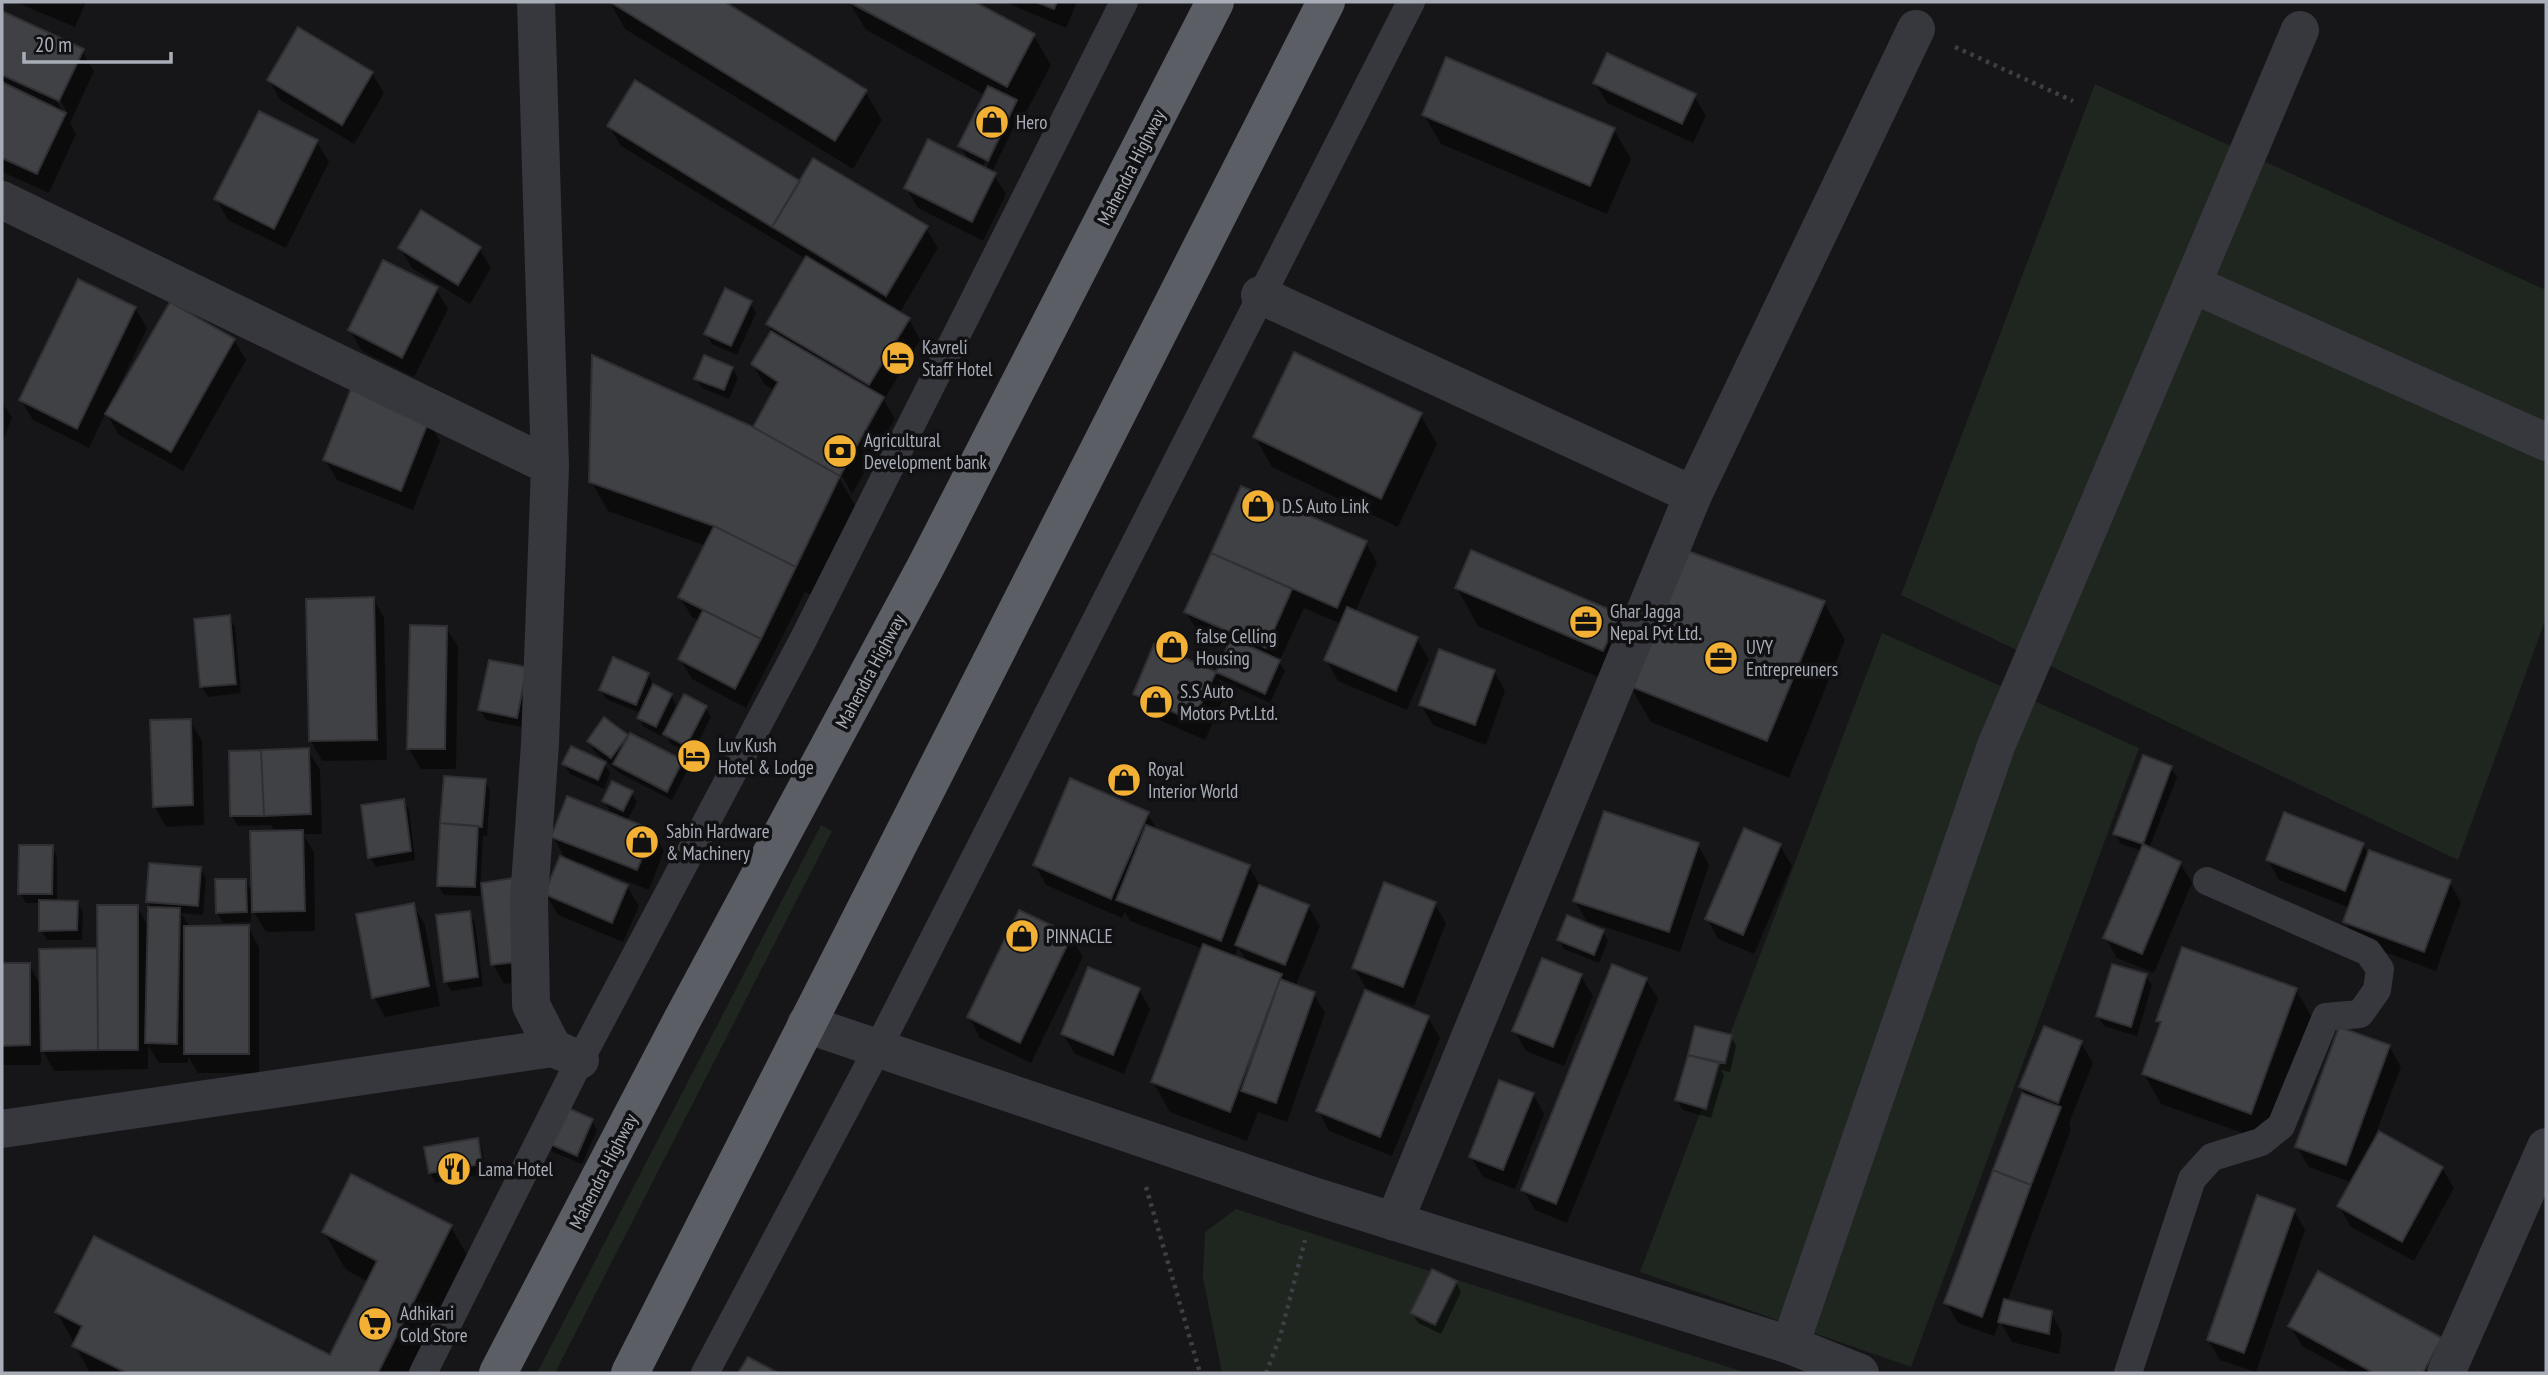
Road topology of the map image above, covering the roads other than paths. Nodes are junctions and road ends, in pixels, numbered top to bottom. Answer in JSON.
{"nodes":[{"id":1,"x":536,"y":2,"type":"edge"},
{"id":2,"x":1124,"y":2,"type":"edge"},
{"id":3,"x":1215,"y":2,"type":"edge"},
{"id":4,"x":1326,"y":2,"type":"edge"},
{"id":5,"x":1411,"y":2,"type":"edge"},
{"id":6,"x":1916,"y":29,"type":"road end"},
{"id":7,"x":2300,"y":30,"type":"dead end"},
{"id":8,"x":2,"y":200,"type":"edge"},
{"id":9,"x":2192,"y":284,"type":"junction"},
{"id":10,"x":1260,"y":295,"type":"junction"},
{"id":11,"x":2546,"y":442,"type":"edge"},
{"id":12,"x":550,"y":466,"type":"junction"},
{"id":13,"x":1693,"y":495,"type":"junction"},
{"id":14,"x":2207,"y":881,"type":"dead end"},
{"id":15,"x":806,"y":1024,"type":"junction"},
{"id":16,"x":878,"y":1048,"type":"junction"},
{"id":17,"x":566,"y":1054,"type":"junction"},
{"id":18,"x":2,"y":1129,"type":"edge"},
{"id":19,"x":2546,"y":1147,"type":"edge"},
{"id":20,"x":1394,"y":1222,"type":"junction"},
{"id":21,"x":1790,"y":1345,"type":"junction"},
{"id":22,"x":1855,"y":1372,"type":"edge"},
{"id":23,"x":423,"y":1373,"type":"edge"},
{"id":24,"x":498,"y":1373,"type":"edge"},
{"id":25,"x":630,"y":1373,"type":"edge"},
{"id":26,"x":705,"y":1373,"type":"edge"},
{"id":27,"x":2128,"y":1373,"type":"edge"},
{"id":28,"x":2446,"y":1373,"type":"edge"}],
"edges":[{"from":1,"to":12,"type":"street"},
{"from":2,"to":17,"type":"lane"},
{"from":3,"to":24,"type":"highway","name":"Mahendra Highway"},
{"from":4,"to":15,"type":"highway"},
{"from":5,"to":10,"type":"lane"},
{"from":6,"to":13,"type":"street"},
{"from":7,"to":9,"type":"street"},
{"from":8,"to":12,"type":"street"},
{"from":9,"to":11,"type":"street"},
{"from":9,"to":21,"type":"street"},
{"from":10,"to":13,"type":"street"},
{"from":10,"to":16,"type":"lane"},
{"from":12,"to":17,"type":"street"},
{"from":13,"to":20,"type":"street"},
{"from":14,"to":27,"type":"lane"},
{"from":15,"to":16,"type":"street"},
{"from":15,"to":25,"type":"highway"},
{"from":16,"to":20,"type":"street"},
{"from":16,"to":26,"type":"lane"},
{"from":17,"to":18,"type":"street"},
{"from":17,"to":23,"type":"lane"},
{"from":19,"to":28,"type":"street"},
{"from":20,"to":21,"type":"street"},
{"from":21,"to":22,"type":"street"}]}
